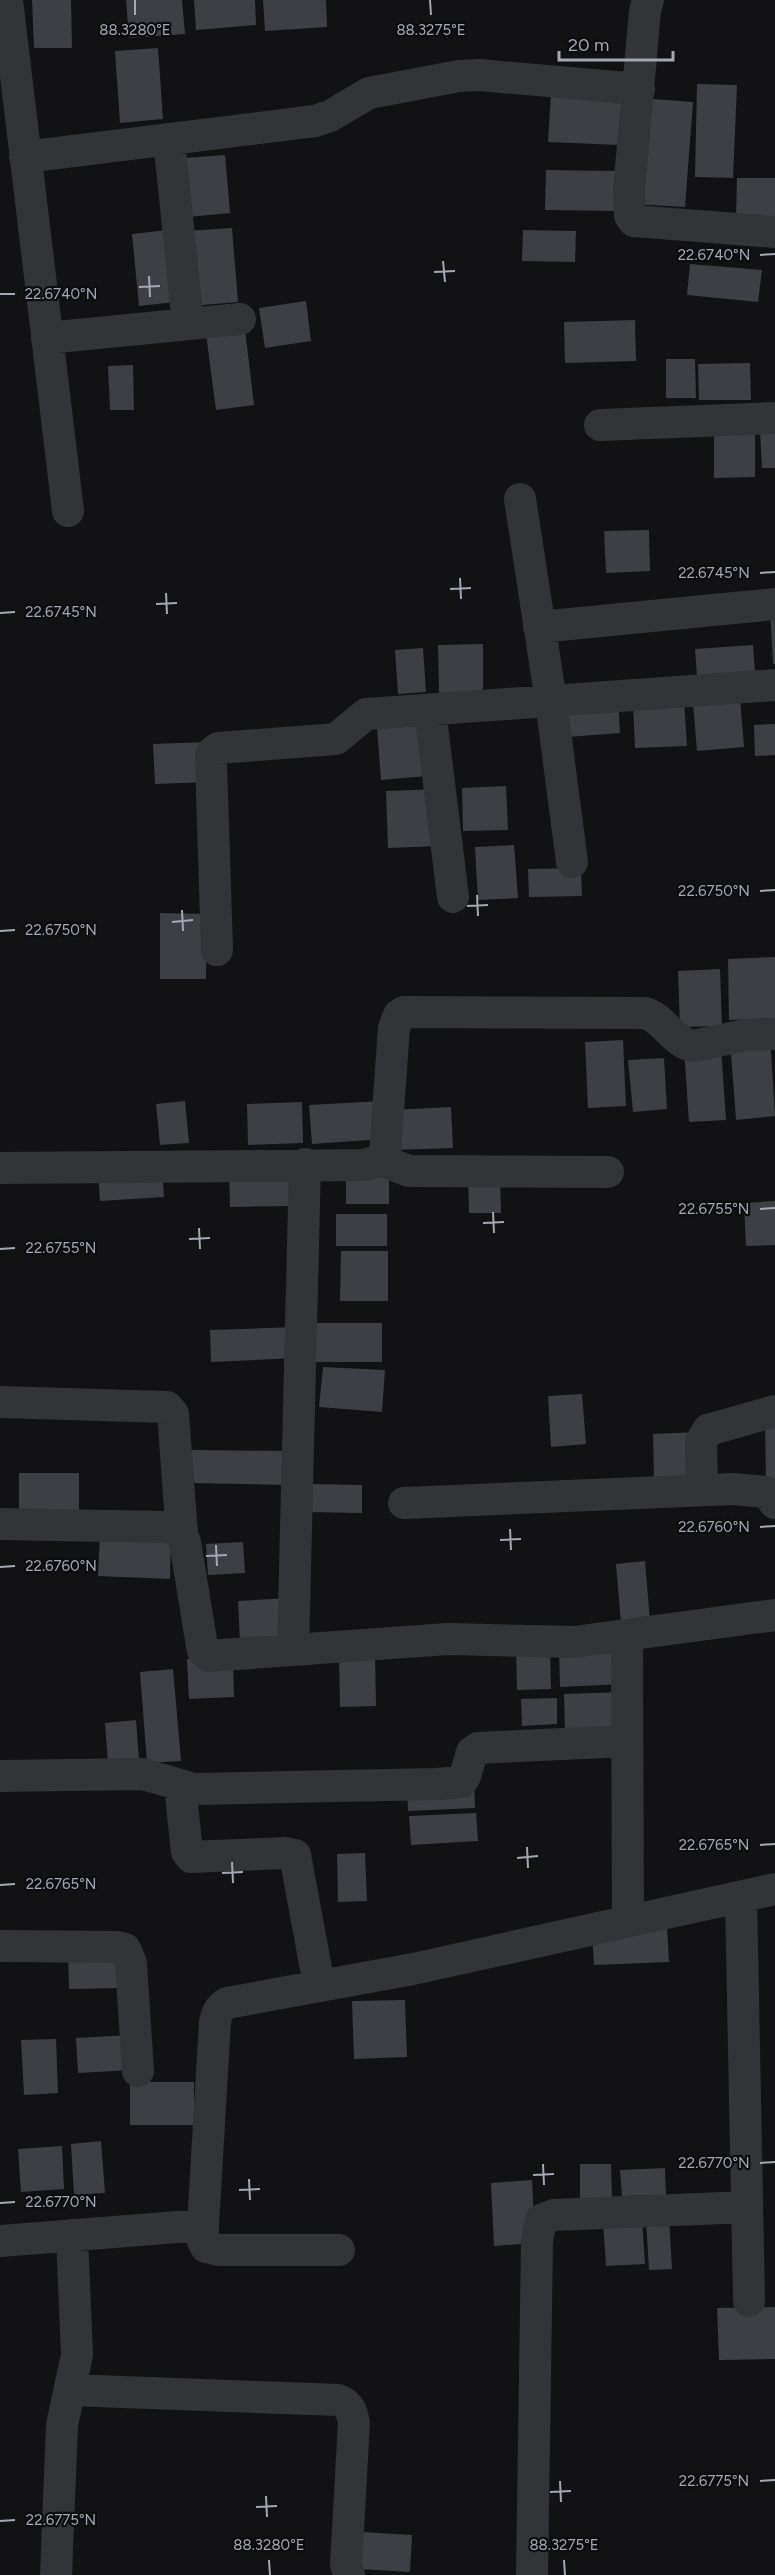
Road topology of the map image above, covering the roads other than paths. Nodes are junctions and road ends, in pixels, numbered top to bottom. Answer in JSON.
{"nodes":[{"id":1,"x":7,"y":0,"type":"edge"},
{"id":2,"x":648,"y":0,"type":"edge"},
{"id":3,"x":639,"y":89,"type":"junction"},
{"id":4,"x":169,"y":139,"type":"junction"},
{"id":5,"x":26,"y":157,"type":"junction"},
{"id":6,"x":775,"y":232,"type":"edge"},
{"id":7,"x":240,"y":319,"type":"dead end"},
{"id":8,"x":188,"y":324,"type":"junction"},
{"id":9,"x":47,"y":338,"type":"junction"},
{"id":10,"x":775,"y":418,"type":"edge"},
{"id":11,"x":600,"y":425,"type":"dead end"},
{"id":12,"x":520,"y":499,"type":"dead end"},
{"id":13,"x":68,"y":511,"type":"dead end"},
{"id":14,"x":775,"y":604,"type":"edge"},
{"id":15,"x":539,"y":627,"type":"junction"},
{"id":16,"x":775,"y":685,"type":"edge"},
{"id":17,"x":551,"y":701,"type":"junction"},
{"id":18,"x":430,"y":710,"type":"junction"},
{"id":19,"x":572,"y":862,"type":"dead end"},
{"id":20,"x":453,"y":897,"type":"dead end"},
{"id":21,"x":217,"y":950,"type":"dead end"},
{"id":22,"x":774,"y":1039,"type":"edge"},
{"id":23,"x":380,"y":1160,"type":"junction"},
{"id":24,"x":305,"y":1164,"type":"junction"},
{"id":25,"x":0,"y":1167,"type":"edge"},
{"id":26,"x":608,"y":1172,"type":"dead end"},
{"id":27,"x":0,"y":1402,"type":"edge"},
{"id":28,"x":775,"y":1411,"type":"edge"},
{"id":29,"x":702,"y":1490,"type":"junction"},
{"id":30,"x":404,"y":1503,"type":"dead end"},
{"id":31,"x":775,"y":1503,"type":"edge"},
{"id":32,"x":0,"y":1524,"type":"edge"},
{"id":33,"x":182,"y":1534,"type":"junction"},
{"id":34,"x":775,"y":1615,"type":"edge"},
{"id":35,"x":627,"y":1636,"type":"junction"},
{"id":36,"x":293,"y":1650,"type":"junction"},
{"id":37,"x":627,"y":1741,"type":"junction"},
{"id":38,"x":0,"y":1776,"type":"edge"},
{"id":39,"x":180,"y":1785,"type":"junction"},
{"id":40,"x":775,"y":1889,"type":"edge"},
{"id":41,"x":741,"y":1897,"type":"junction"},
{"id":42,"x":628,"y":1921,"type":"junction"},
{"id":43,"x":0,"y":1946,"type":"edge"},
{"id":44,"x":319,"y":1985,"type":"junction"},
{"id":45,"x":138,"y":2071,"type":"dead end"},
{"id":46,"x":747,"y":2207,"type":"junction"},
{"id":47,"x":204,"y":2225,"type":"junction"},
{"id":48,"x":72,"y":2235,"type":"junction"},
{"id":49,"x":0,"y":2241,"type":"edge"},
{"id":50,"x":339,"y":2250,"type":"dead end"},
{"id":51,"x":749,"y":2301,"type":"dead end"},
{"id":52,"x":70,"y":2390,"type":"junction"},
{"id":53,"x":56,"y":2575,"type":"edge"},
{"id":54,"x":348,"y":2575,"type":"edge"},
{"id":55,"x":532,"y":2575,"type":"edge"}],
"edges":[{"from":1,"to":5,"type":"street"},
{"from":2,"to":3,"type":"street"},
{"from":3,"to":4,"type":"street"},
{"from":3,"to":6,"type":"street"},
{"from":4,"to":5,"type":"street"},
{"from":4,"to":8,"type":"street"},
{"from":5,"to":9,"type":"street"},
{"from":7,"to":8,"type":"street"},
{"from":8,"to":9,"type":"street"},
{"from":9,"to":13,"type":"street"},
{"from":10,"to":11,"type":"street"},
{"from":12,"to":15,"type":"street"},
{"from":14,"to":15,"type":"street"},
{"from":15,"to":17,"type":"street"},
{"from":16,"to":17,"type":"street"},
{"from":17,"to":18,"type":"street"},
{"from":17,"to":19,"type":"street"},
{"from":18,"to":20,"type":"street"},
{"from":18,"to":21,"type":"street"},
{"from":22,"to":23,"type":"street"},
{"from":23,"to":24,"type":"street"},
{"from":23,"to":26,"type":"street"},
{"from":24,"to":25,"type":"street"},
{"from":24,"to":36,"type":"street"},
{"from":27,"to":33,"type":"street"},
{"from":28,"to":29,"type":"street"},
{"from":29,"to":30,"type":"street"},
{"from":29,"to":31,"type":"street"},
{"from":32,"to":33,"type":"street"},
{"from":33,"to":36,"type":"street"},
{"from":34,"to":35,"type":"street"},
{"from":35,"to":36,"type":"street"},
{"from":35,"to":37,"type":"street"},
{"from":37,"to":39,"type":"street"},
{"from":37,"to":42,"type":"street"},
{"from":38,"to":39,"type":"street"},
{"from":39,"to":44,"type":"street"},
{"from":40,"to":41,"type":"street"},
{"from":41,"to":42,"type":"street"},
{"from":41,"to":46,"type":"street"},
{"from":42,"to":44,"type":"street"},
{"from":43,"to":45,"type":"street"},
{"from":44,"to":47,"type":"street"},
{"from":46,"to":51,"type":"street"},
{"from":46,"to":55,"type":"street"},
{"from":47,"to":48,"type":"street"},
{"from":47,"to":50,"type":"street"},
{"from":48,"to":49,"type":"street"},
{"from":48,"to":52,"type":"street"},
{"from":52,"to":53,"type":"street"},
{"from":52,"to":54,"type":"street"}]}
